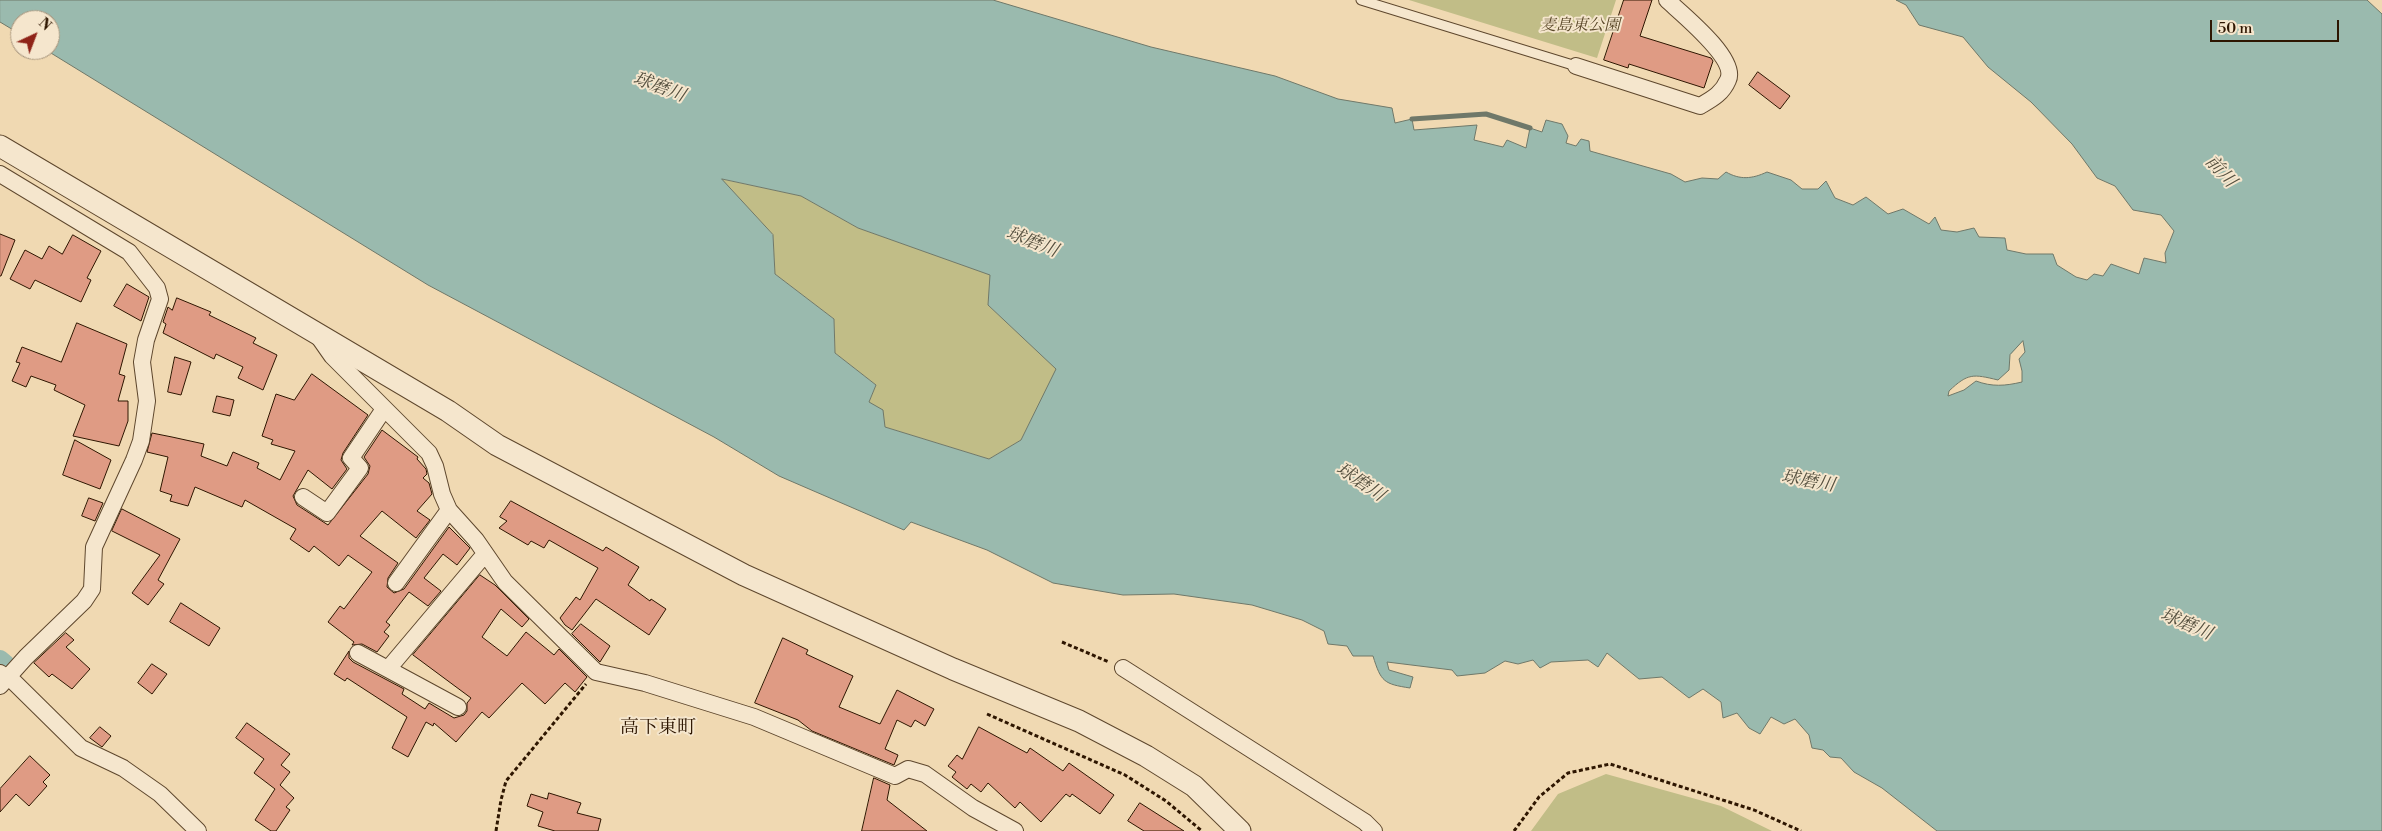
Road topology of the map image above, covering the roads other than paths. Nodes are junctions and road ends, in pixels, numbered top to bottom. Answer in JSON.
{"nodes":[{"id":1,"x":1361,"y":0,"type":"edge"},
{"id":2,"x":1667,"y":0,"type":"edge"},
{"id":3,"x":1576,"y":66,"type":"joint"},
{"id":4,"x":0,"y":146,"type":"edge"},
{"id":5,"x":0,"y":174,"type":"edge"},
{"id":6,"x":317,"y":334,"type":"junction"},
{"id":7,"x":384,"y":409,"type":"junction"},
{"id":8,"x":303,"y":497,"type":"dead end"},
{"id":9,"x":450,"y":510,"type":"junction"},
{"id":10,"x":485,"y":554,"type":"junction"},
{"id":11,"x":396,"y":583,"type":"dead end"},
{"id":12,"x":358,"y":653,"type":"dead end"},
{"id":13,"x":1123,"y":668,"type":"road end"},
{"id":14,"x":388,"y":669,"type":"junction"},
{"id":15,"x":2,"y":679,"type":"edge"},
{"id":16,"x":458,"y":707,"type":"dead end"},
{"id":17,"x":198,"y":831,"type":"edge"},
{"id":18,"x":1014,"y":831,"type":"edge"},
{"id":19,"x":1240,"y":831,"type":"edge"},
{"id":20,"x":1374,"y":831,"type":"edge"}],
"edges":[{"from":1,"to":3,"type":"lane"},
{"from":2,"to":3,"type":"street"},
{"from":4,"to":6,"type":"street"},
{"from":5,"to":15,"type":"street"},
{"from":6,"to":7,"type":"street"},
{"from":6,"to":19,"type":"street"},
{"from":7,"to":8,"type":"street"},
{"from":7,"to":9,"type":"street"},
{"from":9,"to":10,"type":"street"},
{"from":9,"to":11,"type":"street"},
{"from":10,"to":14,"type":"street"},
{"from":10,"to":18,"type":"street"},
{"from":12,"to":14,"type":"street"},
{"from":13,"to":20,"type":"street"},
{"from":14,"to":16,"type":"street"},
{"from":15,"to":17,"type":"street"}]}
